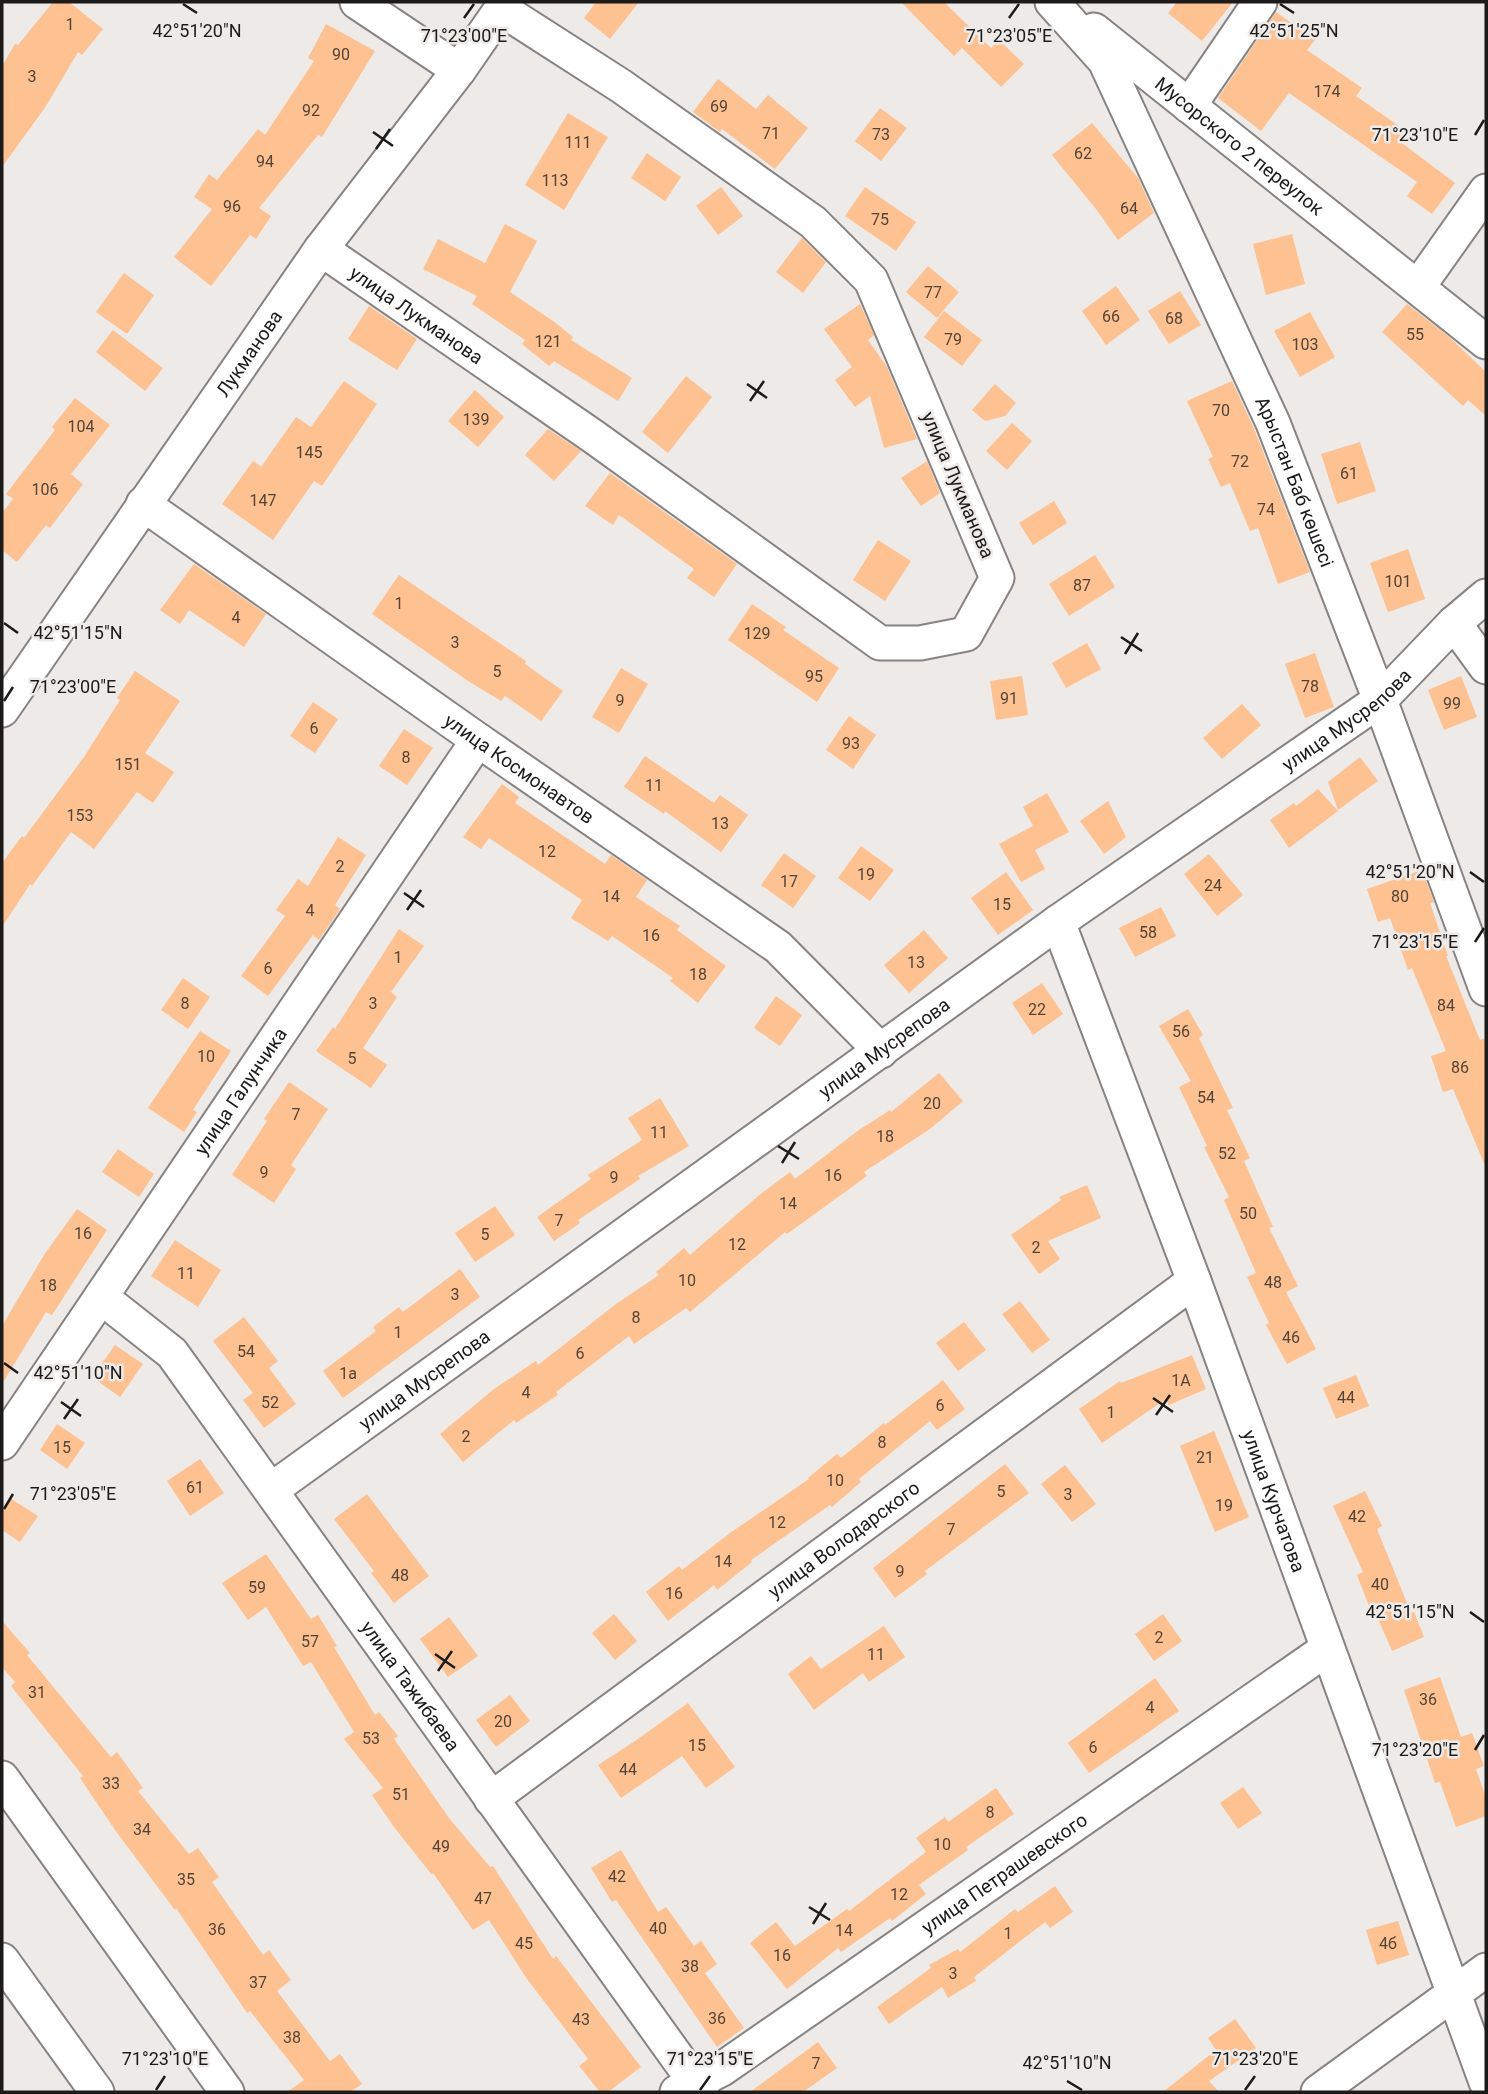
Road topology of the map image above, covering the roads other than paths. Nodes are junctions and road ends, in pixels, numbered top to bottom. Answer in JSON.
{"nodes":[{"id":1,"x":358,"y":2,"type":"edge"},
{"id":2,"x":1052,"y":2,"type":"edge"},
{"id":3,"x":1060,"y":2,"type":"edge"},
{"id":4,"x":1260,"y":2,"type":"edge"},
{"id":5,"x":503,"y":5,"type":"edge"},
{"id":6,"x":459,"y":70,"type":"junction"},
{"id":7,"x":1189,"y":106,"type":"junction"},
{"id":8,"x":1486,"y":191,"type":"edge"},
{"id":9,"x":321,"y":248,"type":"junction"},
{"id":10,"x":1418,"y":287,"type":"junction"},
{"id":11,"x":1486,"y":342,"type":"edge"},
{"id":12,"x":143,"y":504,"type":"junction"},
{"id":13,"x":1486,"y":596,"type":"edge"},
{"id":14,"x":1454,"y":623,"type":"junction"},
{"id":15,"x":1486,"y":667,"type":"edge"},
{"id":16,"x":1380,"y":700,"type":"junction"},
{"id":17,"x":2,"y":710,"type":"edge"},
{"id":18,"x":478,"y":740,"type":"junction"},
{"id":19,"x":1058,"y":922,"type":"junction"},
{"id":20,"x":1486,"y":989,"type":"edge"},
{"id":21,"x":881,"y":1051,"type":"junction"},
{"id":22,"x":1194,"y":1281,"type":"junction"},
{"id":23,"x":101,"y":1297,"type":"junction"},
{"id":24,"x":2,"y":1443,"type":"edge"},
{"id":25,"x":271,"y":1490,"type":"junction"},
{"id":26,"x":1327,"y":1649,"type":"junction"},
{"id":27,"x":2,"y":1777,"type":"edge"},
{"id":28,"x":491,"y":1799,"type":"junction"},
{"id":29,"x":2,"y":1959,"type":"edge"},
{"id":30,"x":1486,"y":1970,"type":"edge"},
{"id":31,"x":1454,"y":1994,"type":"junction"},
{"id":32,"x":1486,"y":2081,"type":"edge"},
{"id":33,"x":691,"y":2089,"type":"edge"},
{"id":34,"x":97,"y":2092,"type":"edge"},
{"id":35,"x":227,"y":2092,"type":"edge"},
{"id":36,"x":1318,"y":2092,"type":"edge"}],
"edges":[{"from":1,"to":6,"type":"street"},
{"from":2,"to":16,"type":"street","name":"Арыстан Баб көшесі"},
{"from":3,"to":7,"type":"street","name":"Мусорского 2 переулок"},
{"from":4,"to":7,"type":"street"},
{"from":5,"to":6,"type":"street","name":"Лукманова"},
{"from":5,"to":9,"type":"street","name":"улица Лукманова"},
{"from":6,"to":9,"type":"street","name":"Лукманова"},
{"from":7,"to":10,"type":"street","name":"Мусорского 2 переулок"},
{"from":8,"to":10,"type":"street"},
{"from":9,"to":12,"type":"street","name":"Лукманова"},
{"from":10,"to":11,"type":"street","name":"Мусорского 2 переулок"},
{"from":12,"to":17,"type":"street","name":"Лукманова"},
{"from":12,"to":18,"type":"street","name":"улица Космонавтов"},
{"from":13,"to":14,"type":"street","name":"улица Мусрепова"},
{"from":14,"to":15,"type":"street"},
{"from":14,"to":16,"type":"street","name":"улица Мусрепова"},
{"from":16,"to":19,"type":"street","name":"улица Мусрепова"},
{"from":16,"to":20,"type":"street","name":"Арыстан Баб көшесі"},
{"from":18,"to":21,"type":"street","name":"улица Космонавтов"},
{"from":18,"to":23,"type":"street","name":"улица Галунчика"},
{"from":19,"to":21,"type":"street","name":"улица Мусрепова"},
{"from":19,"to":22,"type":"street","name":"улица Курчатова"},
{"from":21,"to":25,"type":"street","name":"улица Мусрепова"},
{"from":22,"to":26,"type":"street","name":"улица Курчатова"},
{"from":22,"to":28,"type":"street","name":"улица Володарского"},
{"from":23,"to":24,"type":"street","name":"улица Галунчика"},
{"from":23,"to":25,"type":"street","name":"улица Тажибаева"},
{"from":25,"to":28,"type":"street","name":"улица Тажибаева"},
{"from":26,"to":31,"type":"street","name":"улица Курчатова"},
{"from":26,"to":33,"type":"street","name":"улица Петрашевского"},
{"from":27,"to":35,"type":"street"},
{"from":28,"to":33,"type":"street","name":"улица Тажибаева"},
{"from":29,"to":34,"type":"street"},
{"from":30,"to":31,"type":"street"},
{"from":31,"to":32,"type":"street","name":"улица Курчатова"},
{"from":31,"to":36,"type":"street"}]}
